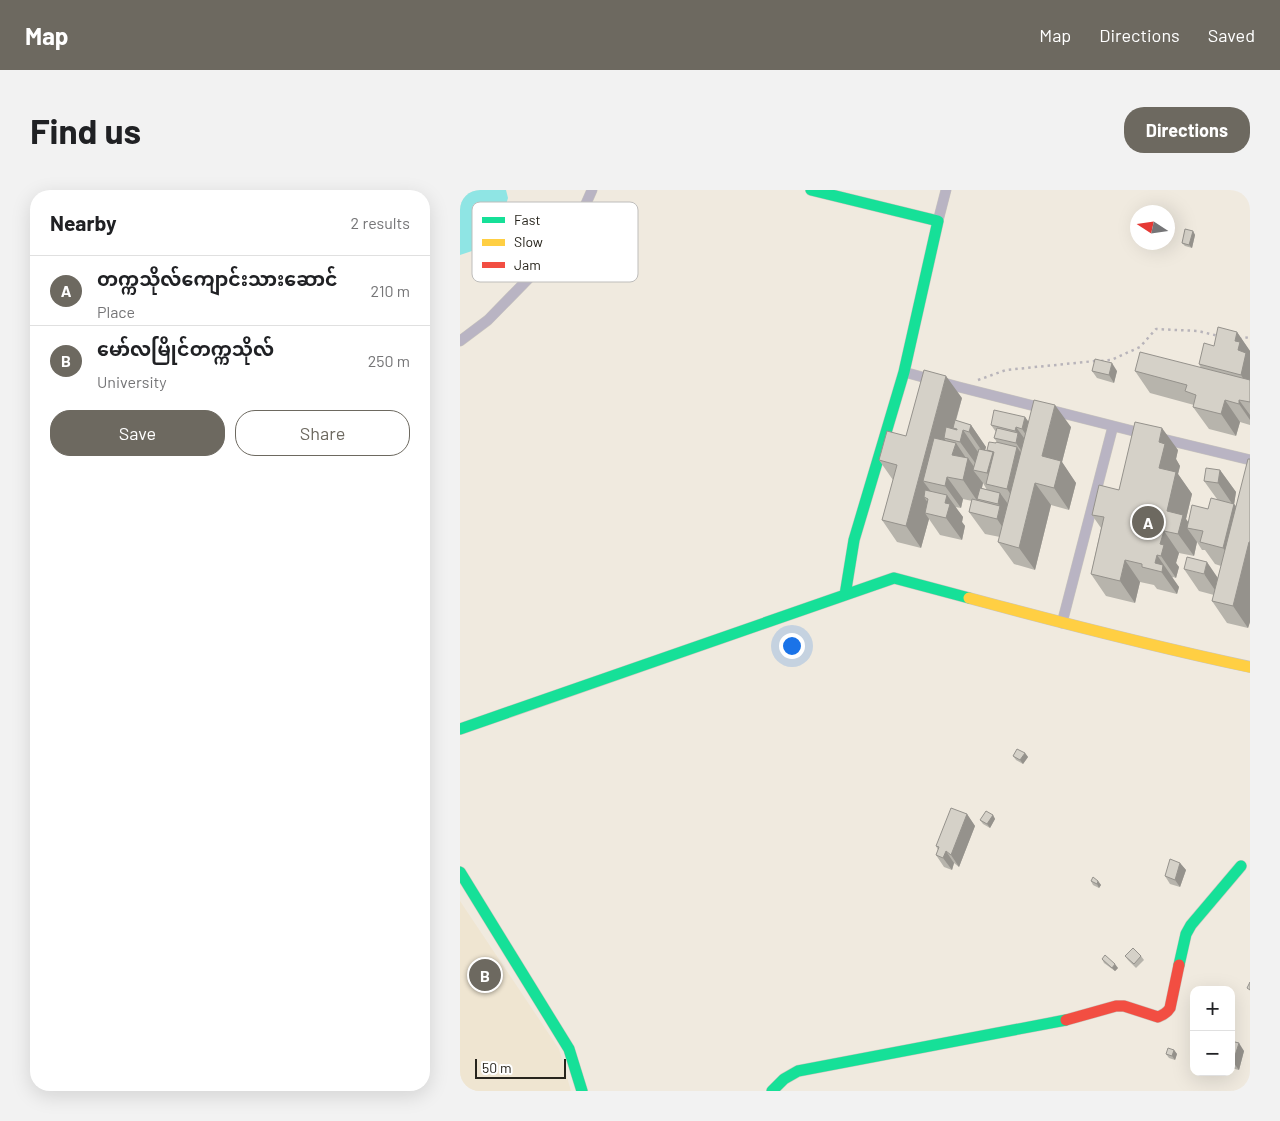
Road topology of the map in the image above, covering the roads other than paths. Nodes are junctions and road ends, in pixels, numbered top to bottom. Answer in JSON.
{"nodes":[{"id":1,"x":592,"y":190,"type":"edge"},
{"id":2,"x":811,"y":190,"type":"edge"},
{"id":3,"x":946,"y":190,"type":"edge"},
{"id":4,"x":587,"y":202,"type":"edge"},
{"id":5,"x":938,"y":221,"type":"junction"},
{"id":6,"x":525,"y":282,"type":"edge"},
{"id":7,"x":460,"y":341,"type":"edge"},
{"id":8,"x":904,"y":372,"type":"junction"},
{"id":9,"x":1113,"y":426,"type":"junction"},
{"id":10,"x":1250,"y":460,"type":"edge"},
{"id":11,"x":845,"y":595,"type":"junction"},
{"id":12,"x":1062,"y":623,"type":"junction"},
{"id":13,"x":1250,"y":667,"type":"edge"},
{"id":14,"x":460,"y":729,"type":"edge"},
{"id":15,"x":1241,"y":866,"type":"dead end"},
{"id":16,"x":460,"y":872,"type":"edge"},
{"id":17,"x":582,"y":1091,"type":"edge"},
{"id":18,"x":772,"y":1091,"type":"edge"}],
"edges":[{"from":1,"to":4,"type":"street"},
{"from":2,"to":5,"type":"street"},
{"from":3,"to":5,"type":"street"},
{"from":5,"to":8,"type":"street"},
{"from":6,"to":7,"type":"street"},
{"from":8,"to":9,"type":"street"},
{"from":8,"to":11,"type":"street"},
{"from":9,"to":10,"type":"street"},
{"from":9,"to":12,"type":"street"},
{"from":11,"to":12,"type":"street"},
{"from":11,"to":14,"type":"street"},
{"from":12,"to":13,"type":"street"},
{"from":15,"to":18,"type":"street"},
{"from":16,"to":17,"type":"street"}]}
